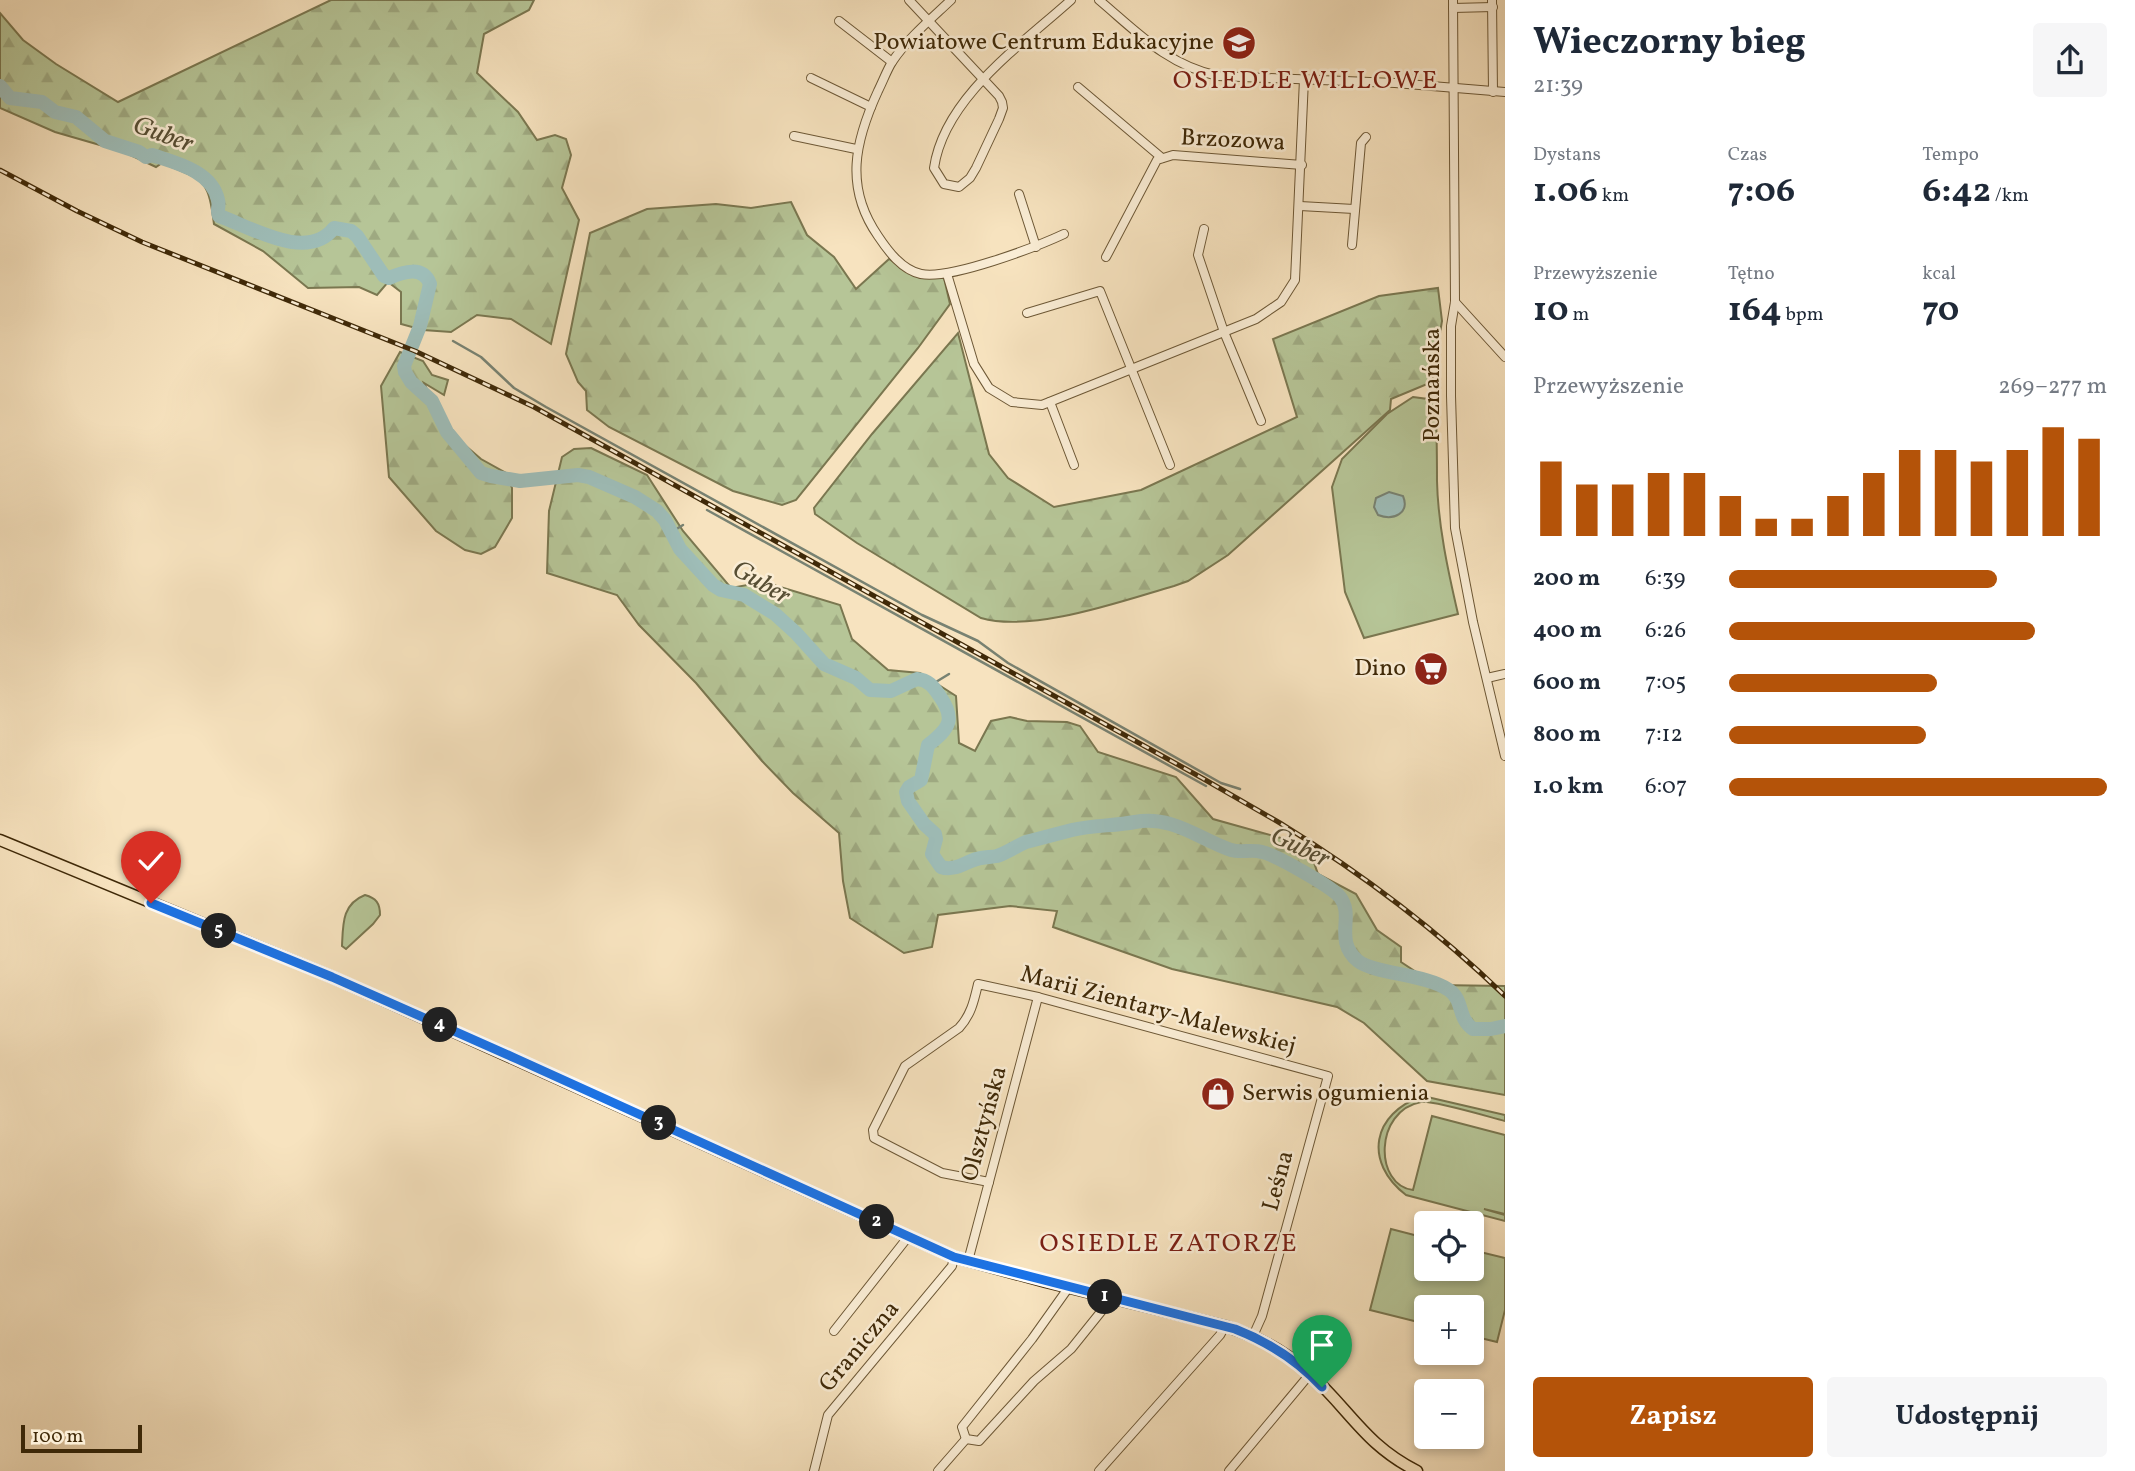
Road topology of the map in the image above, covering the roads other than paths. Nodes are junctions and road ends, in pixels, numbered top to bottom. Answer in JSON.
{"nodes":[{"id":1,"x":909,"y":0,"type":"edge"},
{"id":2,"x":951,"y":0,"type":"edge"},
{"id":3,"x":1071,"y":0,"type":"edge"},
{"id":4,"x":1099,"y":0,"type":"edge"},
{"id":5,"x":1453,"y":4,"type":"edge"},
{"id":6,"x":1492,"y":4,"type":"edge"},
{"id":7,"x":839,"y":21,"type":"dead end"},
{"id":8,"x":929,"y":21,"type":"junction"},
{"id":9,"x":892,"y":62,"type":"junction"},
{"id":10,"x":811,"y":78,"type":"dead end"},
{"id":11,"x":983,"y":79,"type":"junction"},
{"id":12,"x":1304,"y":79,"type":"junction"},
{"id":13,"x":1077,"y":87,"type":"dead end"},
{"id":14,"x":1452,"y":87,"type":"junction"},
{"id":15,"x":1493,"y":92,"type":"junction"},
{"id":16,"x":1505,"y":92,"type":"edge"},
{"id":17,"x":871,"y":107,"type":"junction"},
{"id":18,"x":794,"y":136,"type":"dead end"},
{"id":19,"x":1366,"y":137,"type":"dead end"},
{"id":20,"x":856,"y":149,"type":"junction"},
{"id":21,"x":1162,"y":158,"type":"junction"},
{"id":22,"x":1302,"y":165,"type":"junction"},
{"id":23,"x":1019,"y":194,"type":"dead end"},
{"id":24,"x":1300,"y":206,"type":"junction"},
{"id":25,"x":1354,"y":209,"type":"junction"},
{"id":26,"x":1204,"y":229,"type":"dead end"},
{"id":27,"x":1064,"y":234,"type":"dead end"},
{"id":28,"x":1352,"y":245,"type":"dead end"},
{"id":29,"x":1036,"y":247,"type":"junction"},
{"id":30,"x":1106,"y":257,"type":"dead end"},
{"id":31,"x":947,"y":274,"type":"junction"},
{"id":32,"x":1455,"y":302,"type":"junction"},
{"id":33,"x":1027,"y":313,"type":"dead end"},
{"id":34,"x":1224,"y":332,"type":"junction"},
{"id":35,"x":1505,"y":357,"type":"edge"},
{"id":36,"x":1132,"y":369,"type":"junction"},
{"id":37,"x":1050,"y":402,"type":"junction"},
{"id":38,"x":1261,"y":421,"type":"dead end"},
{"id":39,"x":1074,"y":465,"type":"dead end"},
{"id":40,"x":1170,"y":465,"type":"dead end"},
{"id":41,"x":1505,"y":674,"type":"edge"},
{"id":42,"x":1487,"y":678,"type":"junction"},
{"id":43,"x":1505,"y":756,"type":"edge"},
{"id":44,"x":0,"y":840,"type":"edge"},
{"id":45,"x":1038,"y":997,"type":"junction"},
{"id":46,"x":1328,"y":1076,"type":"joint"},
{"id":47,"x":989,"y":1182,"type":"junction"},
{"id":48,"x":908,"y":1237,"type":"junction"},
{"id":49,"x":954,"y":1257,"type":"junction"},
{"id":50,"x":968,"y":1261,"type":"junction"},
{"id":51,"x":1069,"y":1287,"type":"junction"},
{"id":52,"x":1112,"y":1298,"type":"junction"},
{"id":53,"x":1224,"y":1326,"type":"junction"},
{"id":54,"x":834,"y":1331,"type":"dead end"},
{"id":55,"x":1253,"y":1336,"type":"junction"},
{"id":56,"x":1310,"y":1374,"type":"junction"},
{"id":57,"x":966,"y":1439,"type":"junction"},
{"id":58,"x":814,"y":1471,"type":"edge"},
{"id":59,"x":938,"y":1471,"type":"edge"},
{"id":60,"x":1099,"y":1471,"type":"edge"},
{"id":61,"x":1229,"y":1471,"type":"edge"},
{"id":62,"x":1418,"y":1471,"type":"edge"}],
"edges":[{"from":1,"to":8,"type":"street"},
{"from":2,"to":8,"type":"street"},
{"from":3,"to":11,"type":"street"},
{"from":4,"to":12,"type":"street"},
{"from":5,"to":6,"type":"street","name":"Poznańska"},
{"from":5,"to":14,"type":"street","name":"Poznańska"},
{"from":6,"to":15,"type":"street","name":"Poznańska"},
{"from":7,"to":9,"type":"street"},
{"from":8,"to":9,"type":"street"},
{"from":8,"to":11,"type":"street"},
{"from":9,"to":17,"type":"street"},
{"from":10,"to":17,"type":"street"},
{"from":11,"to":11,"type":"street"},
{"from":12,"to":14,"type":"street"},
{"from":12,"to":22,"type":"street"},
{"from":13,"to":21,"type":"street","name":"Brzozowa"},
{"from":14,"to":15,"type":"street"},
{"from":14,"to":32,"type":"street","name":"Poznańska"},
{"from":15,"to":16,"type":"street"},
{"from":17,"to":20,"type":"street"},
{"from":18,"to":20,"type":"street"},
{"from":19,"to":25,"type":"street"},
{"from":20,"to":31,"type":"street"},
{"from":21,"to":22,"type":"street","name":"Brzozowa"},
{"from":21,"to":30,"type":"street","name":"Brzozowa"},
{"from":22,"to":24,"type":"street"},
{"from":23,"to":29,"type":"street"},
{"from":24,"to":25,"type":"street"},
{"from":24,"to":34,"type":"street"},
{"from":25,"to":28,"type":"street"},
{"from":26,"to":34,"type":"street"},
{"from":27,"to":29,"type":"street"},
{"from":29,"to":31,"type":"street"},
{"from":31,"to":37,"type":"street"},
{"from":32,"to":35,"type":"street"},
{"from":32,"to":42,"type":"street","name":"Poznańska"},
{"from":33,"to":36,"type":"street"},
{"from":34,"to":36,"type":"street"},
{"from":34,"to":38,"type":"street"},
{"from":36,"to":37,"type":"street"},
{"from":36,"to":40,"type":"street"},
{"from":37,"to":39,"type":"street"},
{"from":41,"to":42,"type":"street"},
{"from":42,"to":43,"type":"street","name":"Poznańska"},
{"from":44,"to":48,"type":"main road"},
{"from":45,"to":46,"type":"street","name":"Marii Zientary-Malewskiej"},
{"from":45,"to":47,"type":"street","name":"Olsztyńska"},
{"from":45,"to":47,"type":"street","name":"Marii Zientary-Malewskiej"},
{"from":46,"to":55,"type":"street","name":"Leśna"},
{"from":47,"to":50,"type":"street","name":"Olsztyńska"},
{"from":48,"to":49,"type":"main road"},
{"from":48,"to":54,"type":"street"},
{"from":49,"to":50,"type":"main road"},
{"from":49,"to":58,"type":"street","name":"Graniczna"},
{"from":50,"to":51,"type":"main road"},
{"from":51,"to":52,"type":"main road"},
{"from":51,"to":57,"type":"street"},
{"from":52,"to":53,"type":"main road"},
{"from":52,"to":57,"type":"street"},
{"from":53,"to":55,"type":"main road"},
{"from":53,"to":60,"type":"street"},
{"from":55,"to":56,"type":"main road"},
{"from":56,"to":61,"type":"street"},
{"from":56,"to":62,"type":"main road"},
{"from":57,"to":59,"type":"street"}]}
